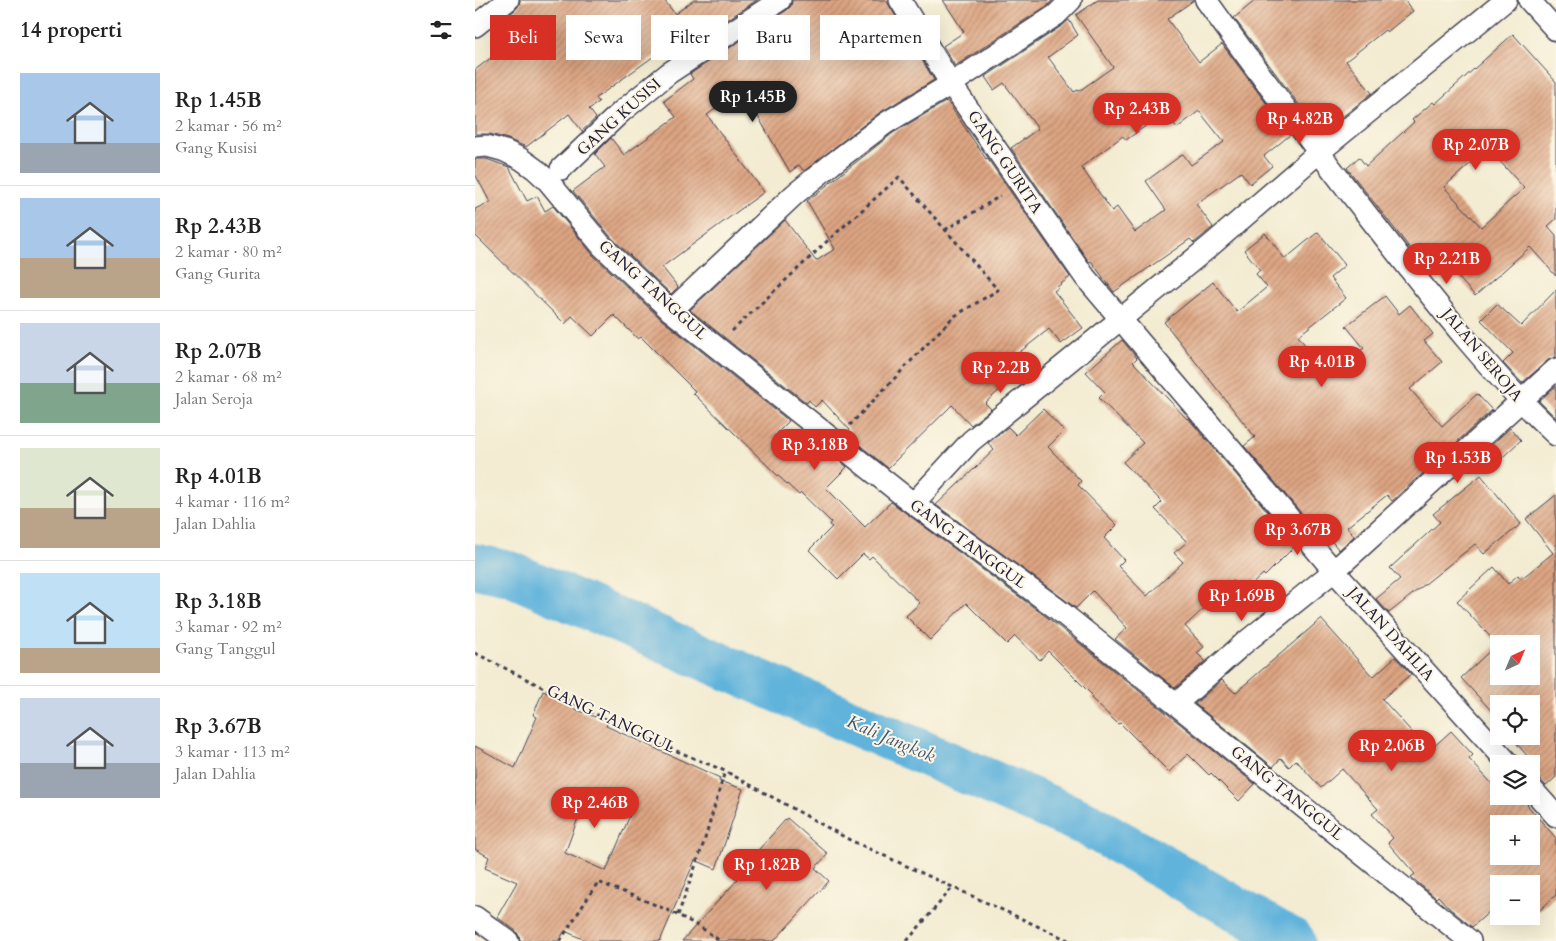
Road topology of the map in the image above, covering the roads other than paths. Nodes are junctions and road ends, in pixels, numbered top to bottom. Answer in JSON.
{"nodes":[{"id":1,"x":508,"y":0,"type":"edge"},
{"id":2,"x":780,"y":0,"type":"edge"},
{"id":3,"x":900,"y":0,"type":"edge"},
{"id":4,"x":1071,"y":0,"type":"edge"},
{"id":5,"x":1206,"y":0,"type":"edge"},
{"id":6,"x":1506,"y":0,"type":"edge"},
{"id":7,"x":1529,"y":0,"type":"edge"},
{"id":8,"x":475,"y":26,"type":"edge"},
{"id":9,"x":1556,"y":30,"type":"edge"},
{"id":10,"x":951,"y":84,"type":"junction"},
{"id":11,"x":475,"y":147,"type":"edge"},
{"id":12,"x":1318,"y":153,"type":"junction"},
{"id":13,"x":561,"y":169,"type":"dead end"},
{"id":14,"x":671,"y":311,"type":"junction"},
{"id":15,"x":1119,"y":319,"type":"junction"},
{"id":16,"x":1556,"y":369,"type":"edge"},
{"id":17,"x":1521,"y":402,"type":"junction"},
{"id":18,"x":1556,"y":435,"type":"edge"},
{"id":19,"x":914,"y":503,"type":"junction"},
{"id":20,"x":1334,"y":571,"type":"junction"},
{"id":21,"x":1176,"y":704,"type":"junction"},
{"id":22,"x":1501,"y":755,"type":"edge"},
{"id":23,"x":1540,"y":798,"type":"edge"},
{"id":24,"x":1556,"y":816,"type":"edge"},
{"id":25,"x":475,"y":917,"type":"edge"},
{"id":26,"x":508,"y":941,"type":"edge"},
{"id":27,"x":1470,"y":941,"type":"edge"}],
"edges":[{"from":1,"to":8,"type":"street"},
{"from":2,"to":13,"type":"street","name":"GANG KUSISI"},
{"from":3,"to":10,"type":"street","name":"GANG GURITA"},
{"from":4,"to":10,"type":"street"},
{"from":5,"to":12,"type":"street","name":"JALAN SEROJA"},
{"from":6,"to":12,"type":"street"},
{"from":7,"to":9,"type":"street"},
{"from":10,"to":14,"type":"street"},
{"from":10,"to":15,"type":"street","name":"GANG GURITA"},
{"from":11,"to":14,"type":"street","name":"GANG TANGGUL"},
{"from":12,"to":15,"type":"street"},
{"from":12,"to":17,"type":"street","name":"JALAN SEROJA"},
{"from":14,"to":19,"type":"street","name":"GANG TANGGUL"},
{"from":15,"to":19,"type":"street"},
{"from":15,"to":20,"type":"street","name":"JALAN DAHLIA"},
{"from":16,"to":17,"type":"street"},
{"from":17,"to":18,"type":"street","name":"JALAN SEROJA"},
{"from":17,"to":20,"type":"street"},
{"from":19,"to":21,"type":"street","name":"GANG TANGGUL"},
{"from":20,"to":21,"type":"street"},
{"from":20,"to":22,"type":"street","name":"JALAN DAHLIA"},
{"from":21,"to":27,"type":"street","name":"GANG TANGGUL"},
{"from":23,"to":24,"type":"street"},
{"from":25,"to":26,"type":"street"}]}
